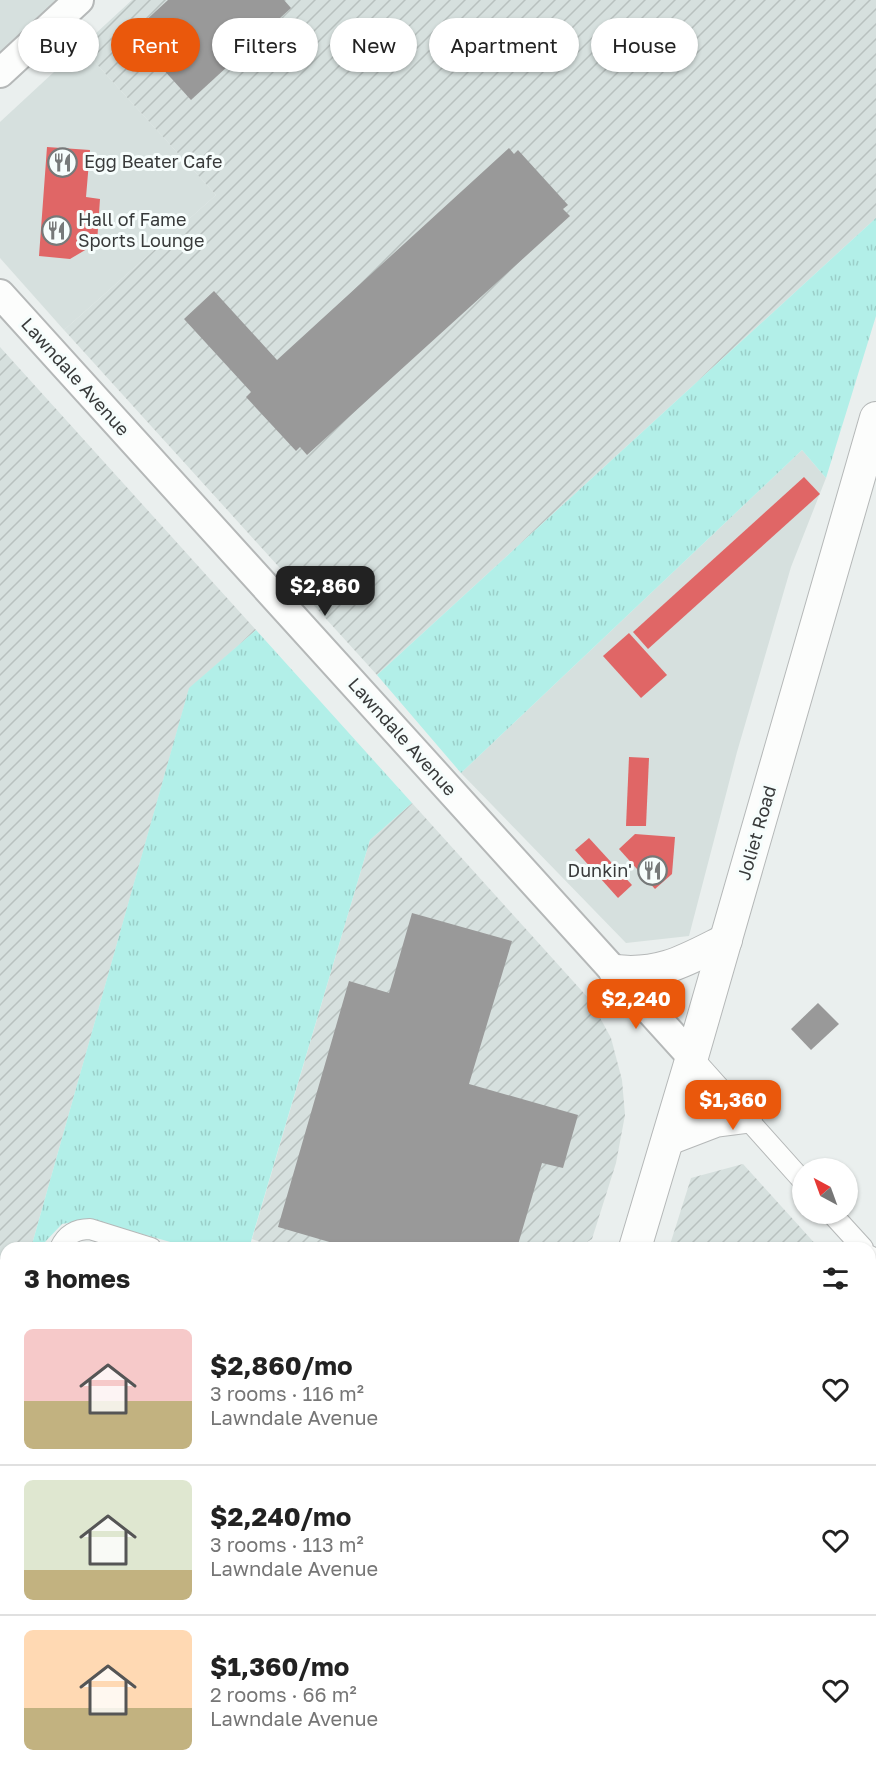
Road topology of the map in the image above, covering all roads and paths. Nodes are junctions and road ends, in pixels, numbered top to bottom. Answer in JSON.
{"nodes":[{"id":1,"x":79,"y":0,"type":"edge"},
{"id":2,"x":0,"y":73,"type":"edge"},
{"id":3,"x":0,"y":294,"type":"edge"},
{"id":4,"x":876,"y":418,"type":"edge"},
{"id":5,"x":726,"y":940,"type":"junction"},
{"id":6,"x":615,"y":971,"type":"junction"},
{"id":7,"x":692,"y":1057,"type":"junction"},
{"id":8,"x":746,"y":1117,"type":"junction"},
{"id":9,"x":668,"y":1139,"type":"junction"},
{"id":10,"x":792,"y":1169,"type":"edge"},
{"id":11,"x":841,"y":1224,"type":"edge"},
{"id":12,"x":66,"y":1240,"type":"edge"},
{"id":13,"x":132,"y":1242,"type":"edge"},
{"id":14,"x":637,"y":1242,"type":"edge"},
{"id":15,"x":858,"y":1242,"type":"edge"}],
"edges":[{"from":1,"to":2,"type":"street"},
{"from":3,"to":6,"type":"street","name":"Lawndale Avenue"},
{"from":4,"to":5,"type":"main road","name":"Joliet Road"},
{"from":5,"to":6,"type":"main road"},
{"from":5,"to":7,"type":"main road","name":"Joliet Road"},
{"from":6,"to":7,"type":"street","name":"Lawndale Avenue"},
{"from":7,"to":8,"type":"street","name":"Lawndale Avenue"},
{"from":7,"to":9,"type":"main road","name":"Joliet Road"},
{"from":8,"to":9,"type":"main road"},
{"from":8,"to":10,"type":"street","name":"Lawndale Avenue"},
{"from":9,"to":14,"type":"main road","name":"Joliet Road"},
{"from":11,"to":15,"type":"street"},
{"from":12,"to":13,"type":"street"}]}
